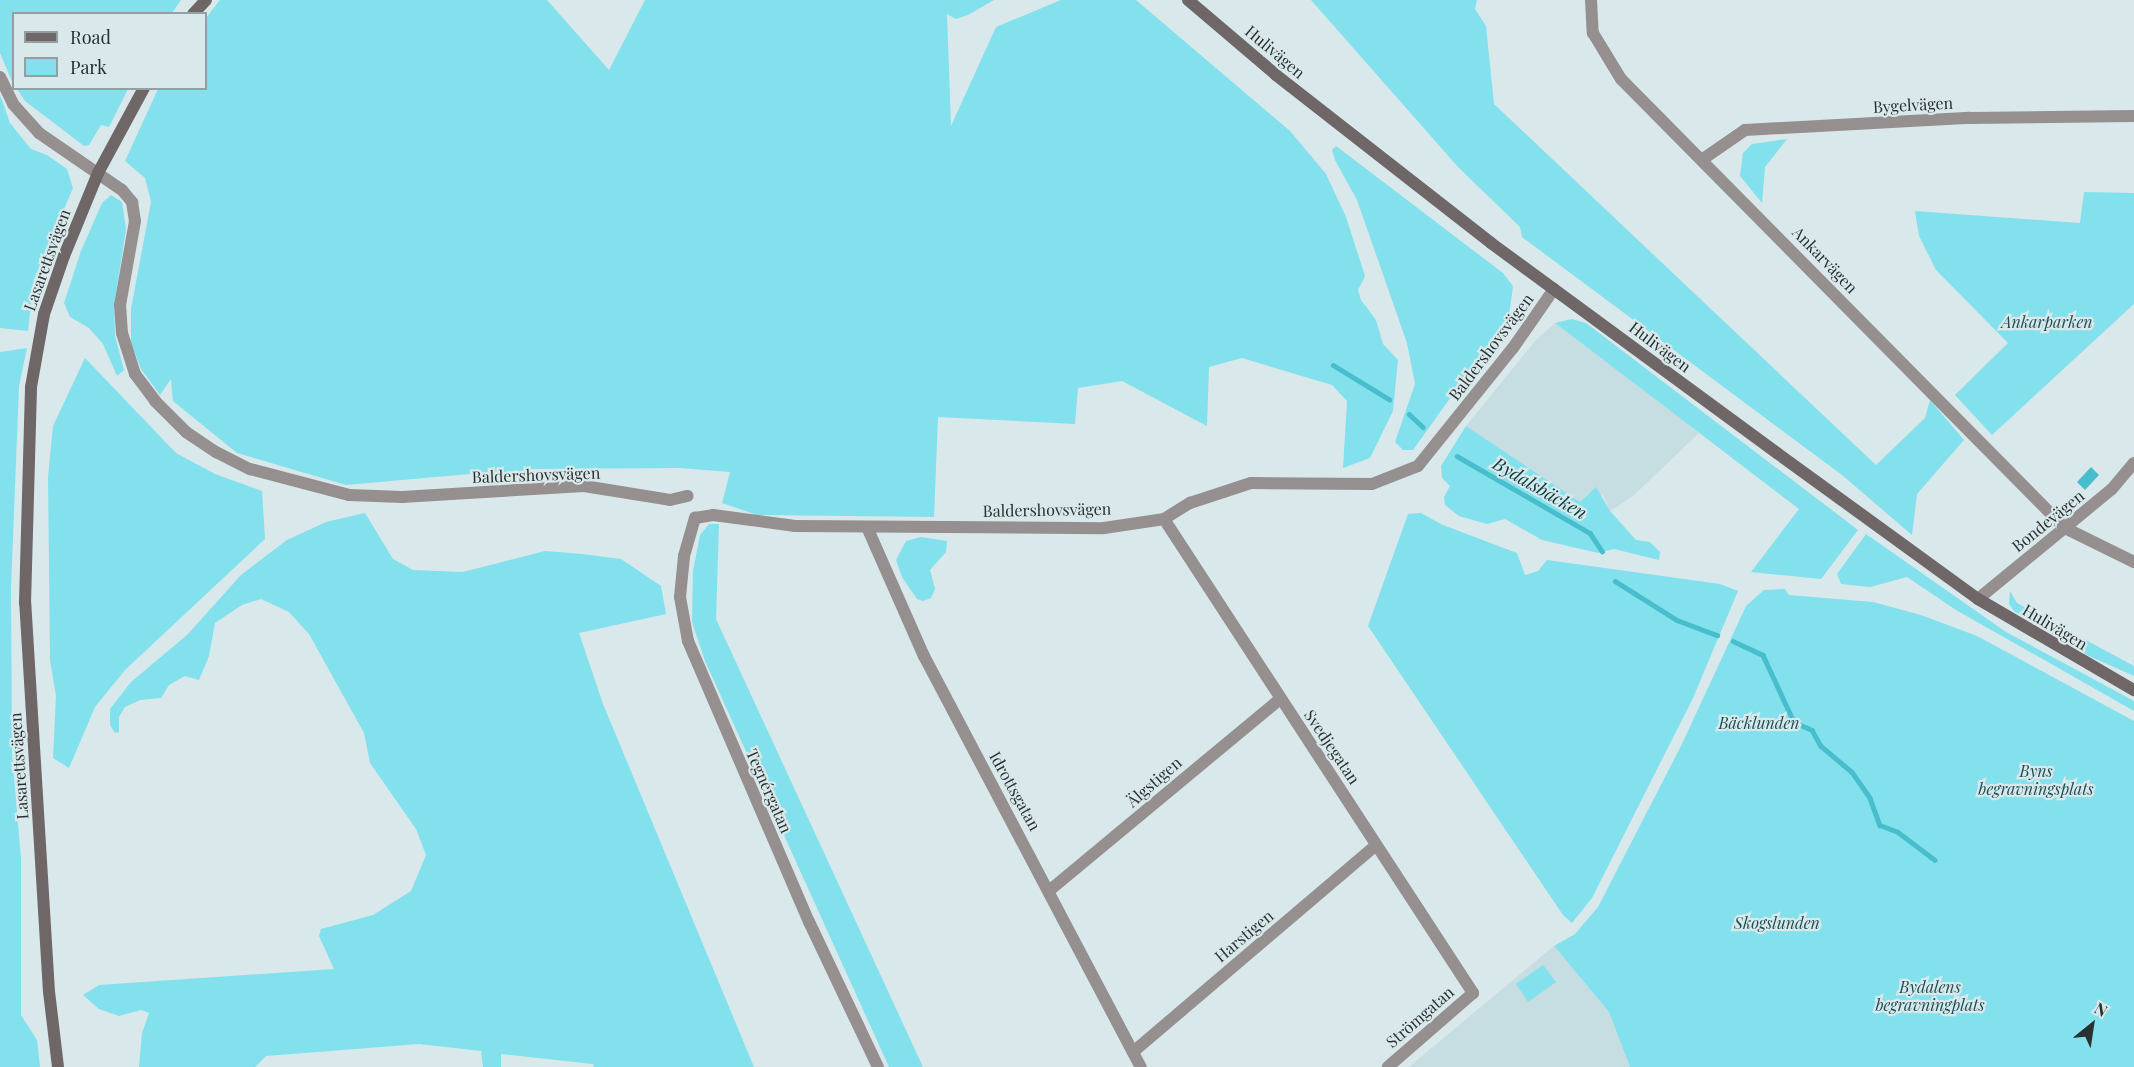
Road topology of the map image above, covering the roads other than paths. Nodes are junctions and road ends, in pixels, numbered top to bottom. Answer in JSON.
{"nodes":[{"id":1,"x":206,"y":0,"type":"edge"},
{"id":2,"x":1591,"y":0,"type":"edge"},
{"id":3,"x":1193,"y":2,"type":"edge"},
{"id":4,"x":193,"y":12,"type":"edge"},
{"id":5,"x":0,"y":77,"type":"edge"},
{"id":6,"x":143,"y":90,"type":"edge"},
{"id":7,"x":2134,"y":116,"type":"edge"},
{"id":8,"x":1703,"y":159,"type":"junction"},
{"id":9,"x":98,"y":173,"type":"junction"},
{"id":10,"x":1554,"y":289,"type":"junction"},
{"id":11,"x":2134,"y":463,"type":"edge"},
{"id":12,"x":688,"y":496,"type":"dead end"},
{"id":13,"x":695,"y":518,"type":"joint"},
{"id":14,"x":1164,"y":519,"type":"junction"},
{"id":15,"x":867,"y":527,"type":"junction"},
{"id":16,"x":2065,"y":528,"type":"junction"},
{"id":17,"x":2134,"y":562,"type":"edge"},
{"id":18,"x":1978,"y":599,"type":"junction"},
{"id":19,"x":2134,"y":690,"type":"edge"},
{"id":20,"x":1280,"y":699,"type":"junction"},
{"id":21,"x":1376,"y":845,"type":"junction"},
{"id":22,"x":1050,"y":890,"type":"junction"},
{"id":23,"x":1473,"y":993,"type":"joint"},
{"id":24,"x":1133,"y":1052,"type":"junction"},
{"id":25,"x":58,"y":1067,"type":"edge"},
{"id":26,"x":878,"y":1067,"type":"edge"},
{"id":27,"x":1141,"y":1067,"type":"edge"},
{"id":28,"x":1388,"y":1067,"type":"edge"}],
"edges":[{"from":1,"to":4,"type":"main road"},
{"from":2,"to":8,"type":"street","name":"Ankarvägen"},
{"from":3,"to":10,"type":"main road","name":"Hulivägen"},
{"from":5,"to":9,"type":"street"},
{"from":6,"to":9,"type":"main road","name":"Lasarettsvägen"},
{"from":7,"to":8,"type":"street","name":"Bygelvägen"},
{"from":8,"to":16,"type":"street","name":"Ankarvägen"},
{"from":9,"to":12,"type":"street","name":"Baldershovsvägen"},
{"from":9,"to":25,"type":"main road","name":"Lasarettsvägen"},
{"from":10,"to":14,"type":"street","name":"Baldershovsvägen"},
{"from":10,"to":18,"type":"main road","name":"Hulivägen"},
{"from":11,"to":16,"type":"street","name":"Bondevägen"},
{"from":13,"to":15,"type":"street","name":"Baldershovsvägen"},
{"from":13,"to":26,"type":"street","name":"Tegnérgatan"},
{"from":14,"to":15,"type":"street","name":"Baldershovsvägen"},
{"from":14,"to":20,"type":"street","name":"Svedjegatan"},
{"from":15,"to":22,"type":"street","name":"Idrottsgatan"},
{"from":16,"to":17,"type":"street","name":"Ankarvägen"},
{"from":16,"to":18,"type":"street","name":"Bondevägen"},
{"from":18,"to":19,"type":"main road","name":"Hulivägen"},
{"from":20,"to":21,"type":"street","name":"Svedjegatan"},
{"from":20,"to":22,"type":"street","name":"Älgstigen"},
{"from":21,"to":23,"type":"street","name":"Svedjegatan"},
{"from":21,"to":24,"type":"street","name":"Harstigen"},
{"from":22,"to":24,"type":"street","name":"Idrottsgatan"},
{"from":23,"to":28,"type":"street","name":"Strömgatan"},
{"from":24,"to":27,"type":"street","name":"Idrottsgatan"}]}
